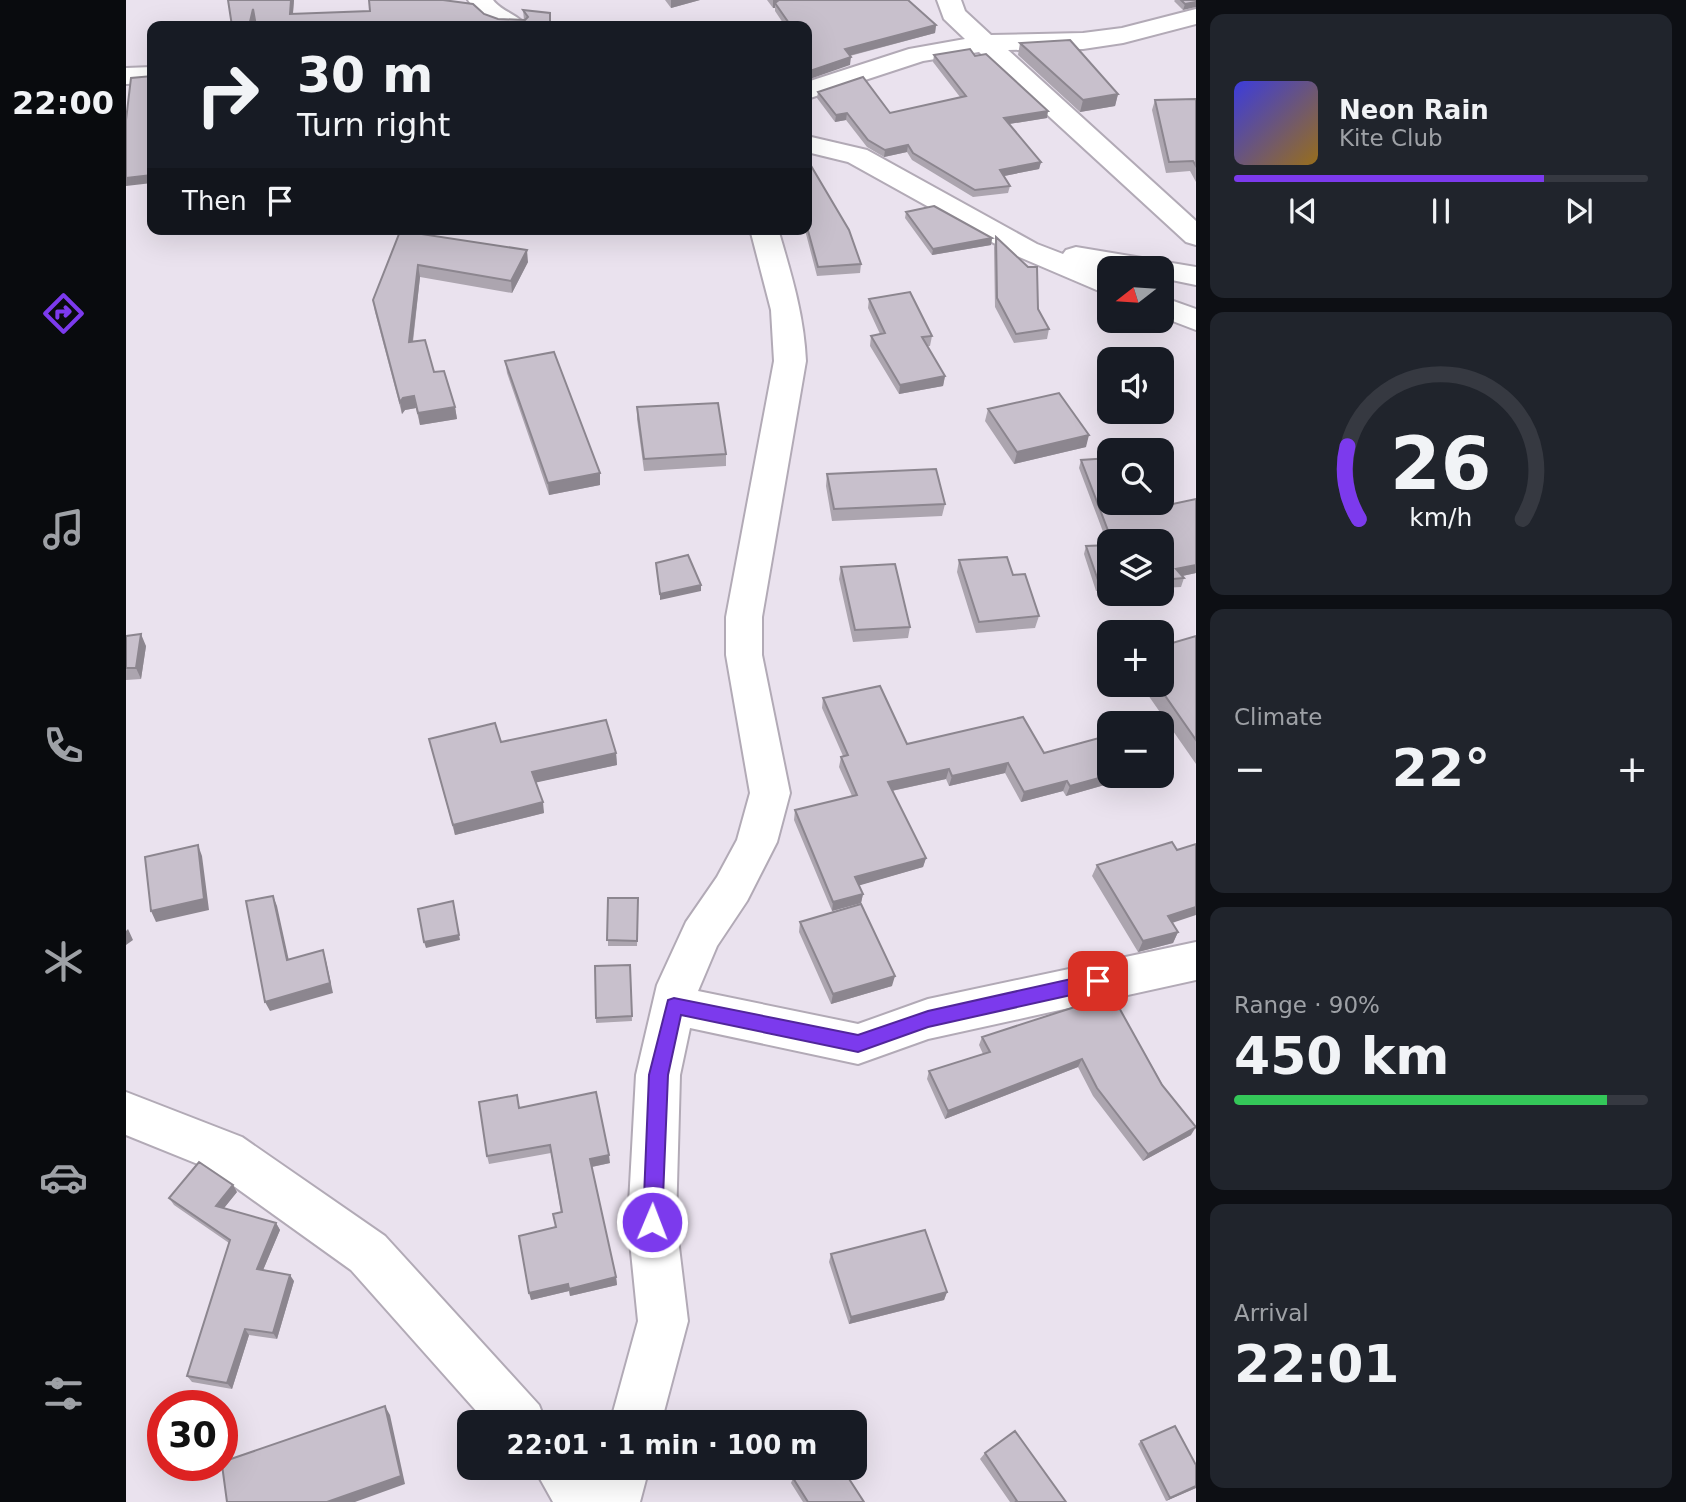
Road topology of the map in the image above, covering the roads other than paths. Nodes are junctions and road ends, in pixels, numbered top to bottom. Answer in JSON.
{"nodes":[{"id":1,"x":480,"y":0,"type":"edge"},
{"id":2,"x":949,"y":0,"type":"edge"},
{"id":3,"x":1196,"y":16,"type":"edge"},
{"id":4,"x":504,"y":21,"type":"edge"},
{"id":5,"x":986,"y":43,"type":"junction"},
{"id":6,"x":147,"y":75,"type":"edge"},
{"id":7,"x":126,"y":76,"type":"edge"},
{"id":8,"x":812,"y":89,"type":"edge"},
{"id":9,"x":812,"y":145,"type":"edge"},
{"id":10,"x":766,"y":235,"type":"edge"},
{"id":11,"x":1196,"y":236,"type":"edge"},
{"id":12,"x":1027,"y":250,"type":"junction"},
{"id":13,"x":1097,"y":260,"type":"edge"},
{"id":14,"x":1174,"y":271,"type":"edge"},
{"id":15,"x":1196,"y":276,"type":"edge"},
{"id":16,"x":1097,"y":279,"type":"edge"},
{"id":17,"x":1174,"y":311,"type":"edge"},
{"id":18,"x":1196,"y":320,"type":"edge"},
{"id":19,"x":1196,"y":961,"type":"edge"},
{"id":20,"x":674,"y":1006,"type":"junction"},
{"id":21,"x":126,"y":1113,"type":"edge"},
{"id":22,"x":509,"y":1410,"type":"edge"},
{"id":23,"x":639,"y":1410,"type":"edge"},
{"id":24,"x":568,"y":1480,"type":"edge"},
{"id":25,"x":620,"y":1480,"type":"edge"},
{"id":26,"x":584,"y":1502,"type":"edge"},
{"id":27,"x":614,"y":1502,"type":"edge"}],
"edges":[{"from":1,"to":4,"type":"street"},
{"from":2,"to":5,"type":"street"},
{"from":3,"to":5,"type":"street"},
{"from":5,"to":8,"type":"street"},
{"from":5,"to":11,"type":"street"},
{"from":6,"to":7,"type":"street"},
{"from":9,"to":12,"type":"street"},
{"from":10,"to":20,"type":"street"},
{"from":12,"to":13,"type":"street"},
{"from":12,"to":16,"type":"street"},
{"from":14,"to":15,"type":"street"},
{"from":17,"to":18,"type":"street"},
{"from":19,"to":20,"type":"street"},
{"from":20,"to":23,"type":"street"},
{"from":21,"to":22,"type":"street"},
{"from":24,"to":26,"type":"street"},
{"from":25,"to":27,"type":"street"}]}
